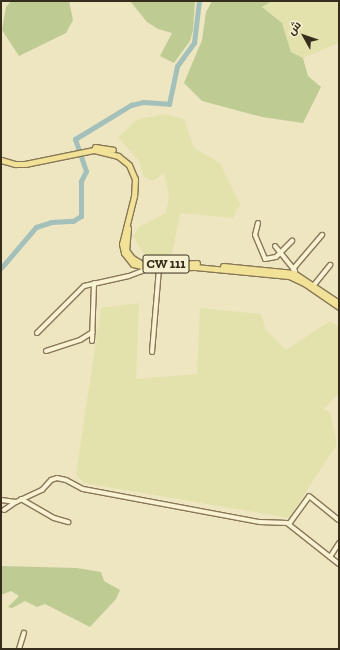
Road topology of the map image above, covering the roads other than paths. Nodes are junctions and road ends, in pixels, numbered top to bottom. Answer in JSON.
{"nodes":[{"id":1,"x":90,"y":149,"type":"junction"},
{"id":2,"x":67,"y":154,"type":"junction"},
{"id":3,"x":1,"y":156,"type":"edge"},
{"id":4,"x":1,"y":160,"type":"edge"},
{"id":5,"x":258,"y":223,"type":"dead end"},
{"id":6,"x":322,"y":235,"type":"dead end"},
{"id":7,"x":292,"y":241,"type":"dead end"},
{"id":8,"x":275,"y":246,"type":"dead end"},
{"id":9,"x":280,"y":253,"type":"junction"},
{"id":10,"x":137,"y":265,"type":"junction"},
{"id":11,"x":330,"y":265,"type":"dead end"},
{"id":12,"x":151,"y":268,"type":"junction"},
{"id":13,"x":159,"y":268,"type":"junction"},
{"id":14,"x":294,"y":269,"type":"junction"},
{"id":15,"x":137,"y":273,"type":"junction"},
{"id":16,"x":298,"y":277,"type":"junction"},
{"id":17,"x":94,"y":283,"type":"junction"},
{"id":18,"x":314,"y":285,"type":"junction"},
{"id":19,"x":339,"y":302,"type":"edge"},
{"id":20,"x":339,"y":307,"type":"edge"},
{"id":21,"x":93,"y":332,"type":"junction"},
{"id":22,"x":37,"y":333,"type":"dead end"},
{"id":23,"x":92,"y":341,"type":"dead end"},
{"id":24,"x":46,"y":351,"type":"dead end"},
{"id":25,"x":152,"y":352,"type":"dead end"},
{"id":26,"x":21,"y":499,"type":"junction"},
{"id":27,"x":1,"y":500,"type":"edge"},
{"id":28,"x":16,"y":502,"type":"junction"},
{"id":29,"x":4,"y":510,"type":"dead end"},
{"id":30,"x":339,"y":520,"type":"edge"},
{"id":31,"x":68,"y":522,"type":"dead end"},
{"id":32,"x":289,"y":524,"type":"junction"},
{"id":33,"x":339,"y":543,"type":"edge"},
{"id":34,"x":330,"y":556,"type":"junction"},
{"id":35,"x":339,"y":564,"type":"edge"},
{"id":36,"x":24,"y":633,"type":"dead end"},
{"id":37,"x":19,"y":649,"type":"edge"}],
"edges":[{"from":1,"to":2,"type":"main road","number":"CW 111"},
{"from":1,"to":10,"type":"main road","number":"CW 111"},
{"from":1,"to":16,"type":"main road","number":"CW 111"},
{"from":2,"to":3,"type":"main road","number":"CW 111"},
{"from":2,"to":4,"type":"main road","number":"CW 111"},
{"from":5,"to":9,"type":"street"},
{"from":6,"to":14,"type":"street"},
{"from":7,"to":9,"type":"street"},
{"from":8,"to":9,"type":"street"},
{"from":9,"to":14,"type":"street"},
{"from":10,"to":12,"type":"main road","number":"CW 111"},
{"from":10,"to":15,"type":"street"},
{"from":11,"to":18,"type":"street"},
{"from":12,"to":13,"type":"main road","number":"CW 111"},
{"from":12,"to":15,"type":"street"},
{"from":13,"to":16,"type":"main road","number":"CW 111"},
{"from":13,"to":25,"type":"street"},
{"from":14,"to":16,"type":"street"},
{"from":15,"to":17,"type":"street"},
{"from":16,"to":18,"type":"main road","number":"CW 111"},
{"from":16,"to":20,"type":"main road","number":"CW 111"},
{"from":17,"to":21,"type":"street"},
{"from":17,"to":22,"type":"street"},
{"from":18,"to":19,"type":"main road","number":"CW 111"},
{"from":21,"to":23,"type":"street"},
{"from":21,"to":24,"type":"street"},
{"from":26,"to":28,"type":"street"},
{"from":26,"to":31,"type":"street"},
{"from":26,"to":32,"type":"street"},
{"from":27,"to":28,"type":"street"},
{"from":28,"to":29,"type":"street"},
{"from":30,"to":32,"type":"street"},
{"from":32,"to":34,"type":"street"},
{"from":33,"to":34,"type":"street"},
{"from":34,"to":35,"type":"street"},
{"from":36,"to":37,"type":"street"}]}
